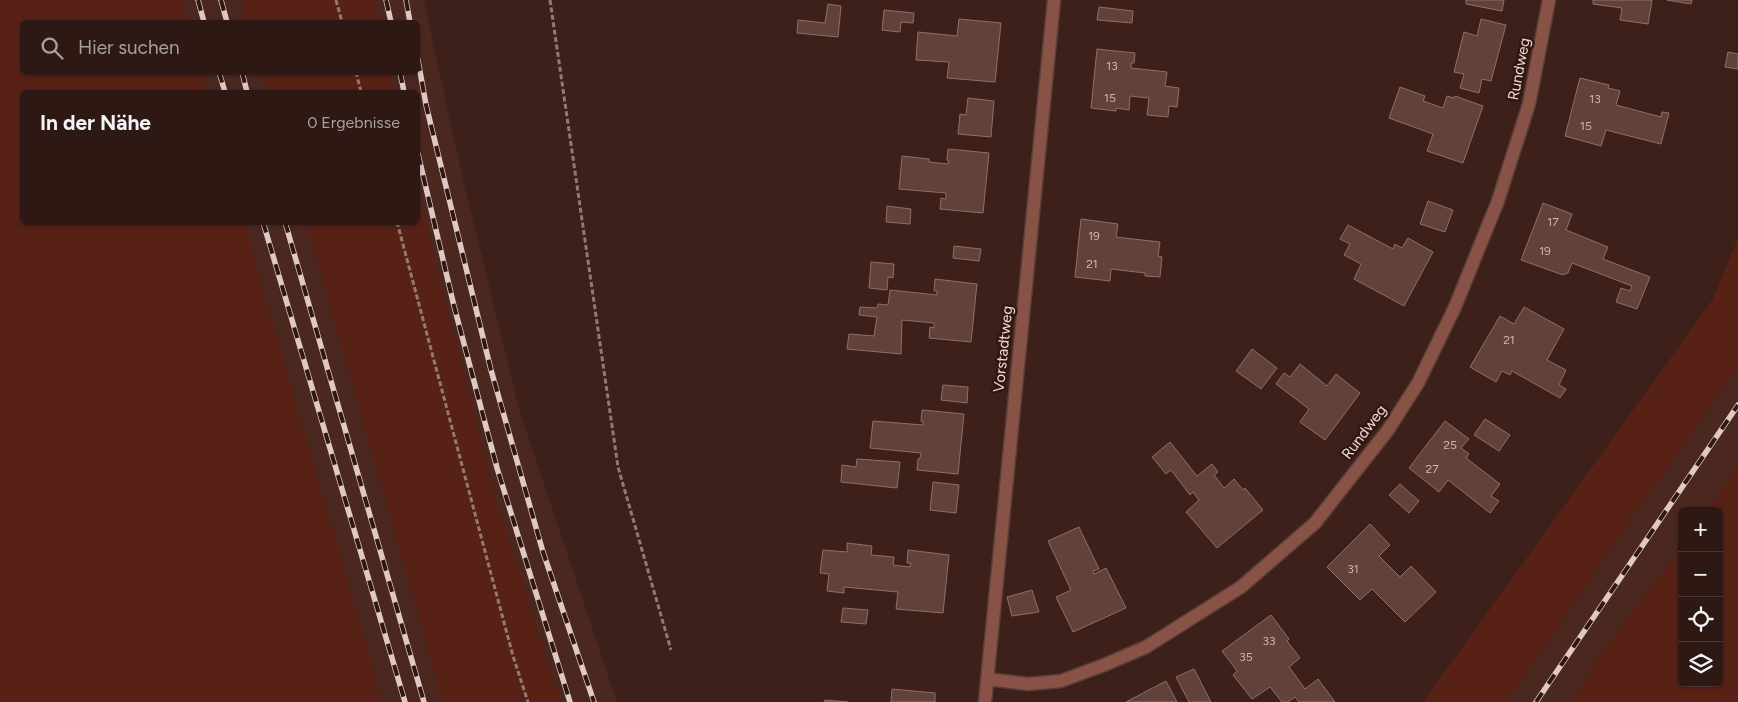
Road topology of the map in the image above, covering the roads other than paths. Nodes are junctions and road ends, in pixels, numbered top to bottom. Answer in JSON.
{"nodes":[{"id":1,"x":1054,"y":0,"type":"edge"},
{"id":2,"x":1549,"y":0,"type":"edge"},
{"id":3,"x":987,"y":679,"type":"junction"},
{"id":4,"x":985,"y":702,"type":"edge"}],
"edges":[{"from":1,"to":3,"type":"street","name":"Vorstadtweg"},
{"from":2,"to":3,"type":"street","name":"Rundweg"},
{"from":3,"to":4,"type":"street","name":"Vorstadtweg"}]}
